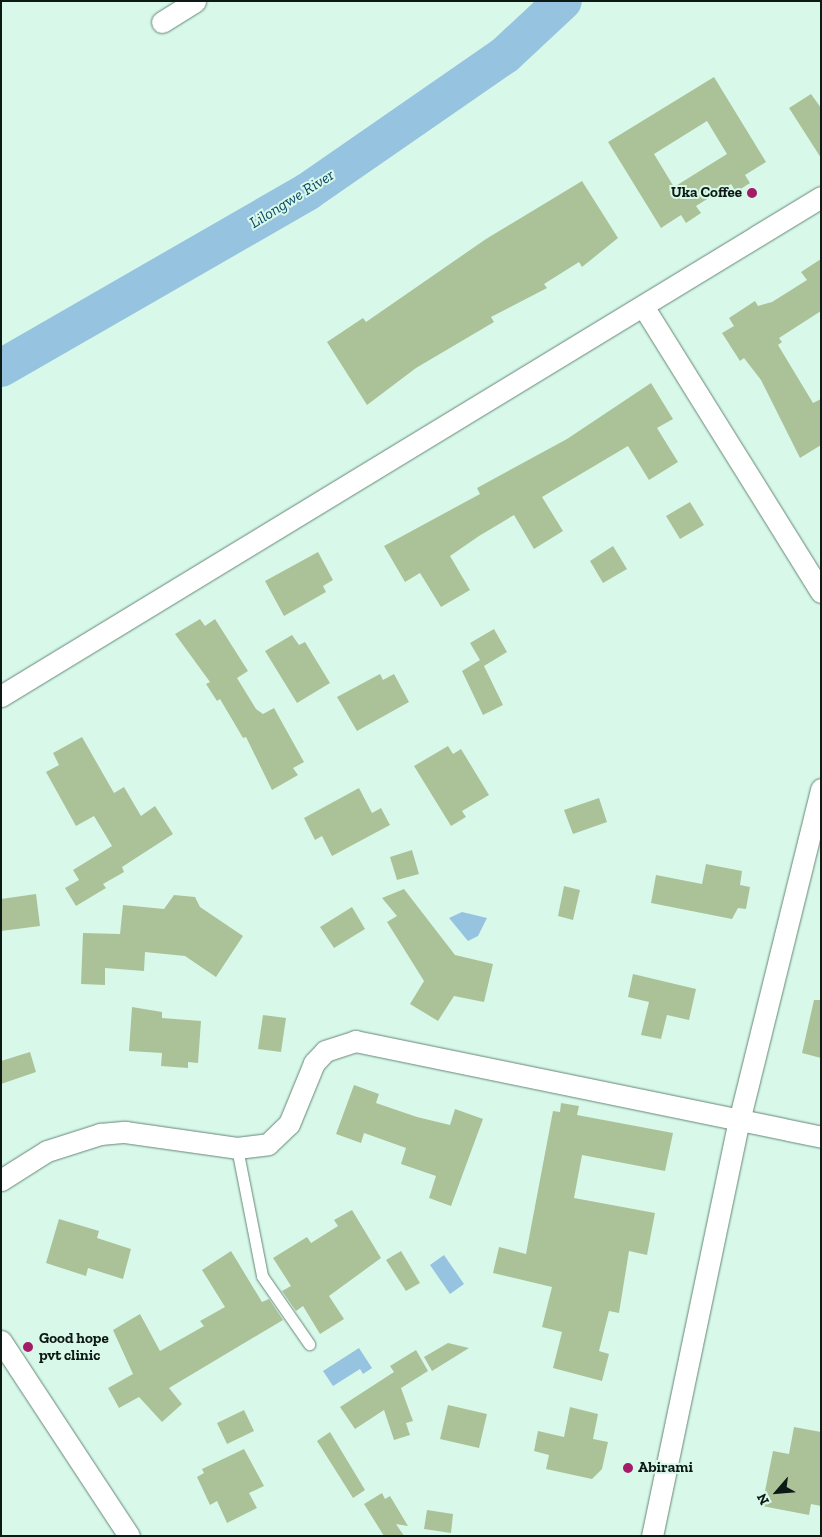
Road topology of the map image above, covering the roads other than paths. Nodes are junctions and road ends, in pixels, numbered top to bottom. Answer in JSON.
{"nodes":[{"id":1,"x":195,"y":1,"type":"edge"},
{"id":2,"x":162,"y":22,"type":"dead end"},
{"id":3,"x":821,"y":197,"type":"edge"},
{"id":4,"x":643,"y":306,"type":"junction"},
{"id":5,"x":821,"y":592,"type":"edge"},
{"id":6,"x":1,"y":696,"type":"edge"},
{"id":7,"x":821,"y":789,"type":"edge"},
{"id":8,"x":739,"y":1121,"type":"junction"},
{"id":9,"x":821,"y":1137,"type":"edge"},
{"id":10,"x":237,"y":1148,"type":"junction"},
{"id":11,"x":1,"y":1180,"type":"edge"},
{"id":12,"x":1,"y":1341,"type":"edge"},
{"id":13,"x":309,"y":1344,"type":"dead end"},
{"id":14,"x":129,"y":1536,"type":"edge"},
{"id":15,"x":652,"y":1536,"type":"edge"}],
"edges":[{"from":1,"to":2,"type":"street"},
{"from":3,"to":4,"type":"street"},
{"from":4,"to":5,"type":"street"},
{"from":4,"to":6,"type":"street"},
{"from":7,"to":8,"type":"street"},
{"from":8,"to":9,"type":"street"},
{"from":8,"to":10,"type":"street"},
{"from":8,"to":15,"type":"street"},
{"from":10,"to":11,"type":"street"},
{"from":10,"to":13,"type":"lane"},
{"from":12,"to":14,"type":"street"}]}
